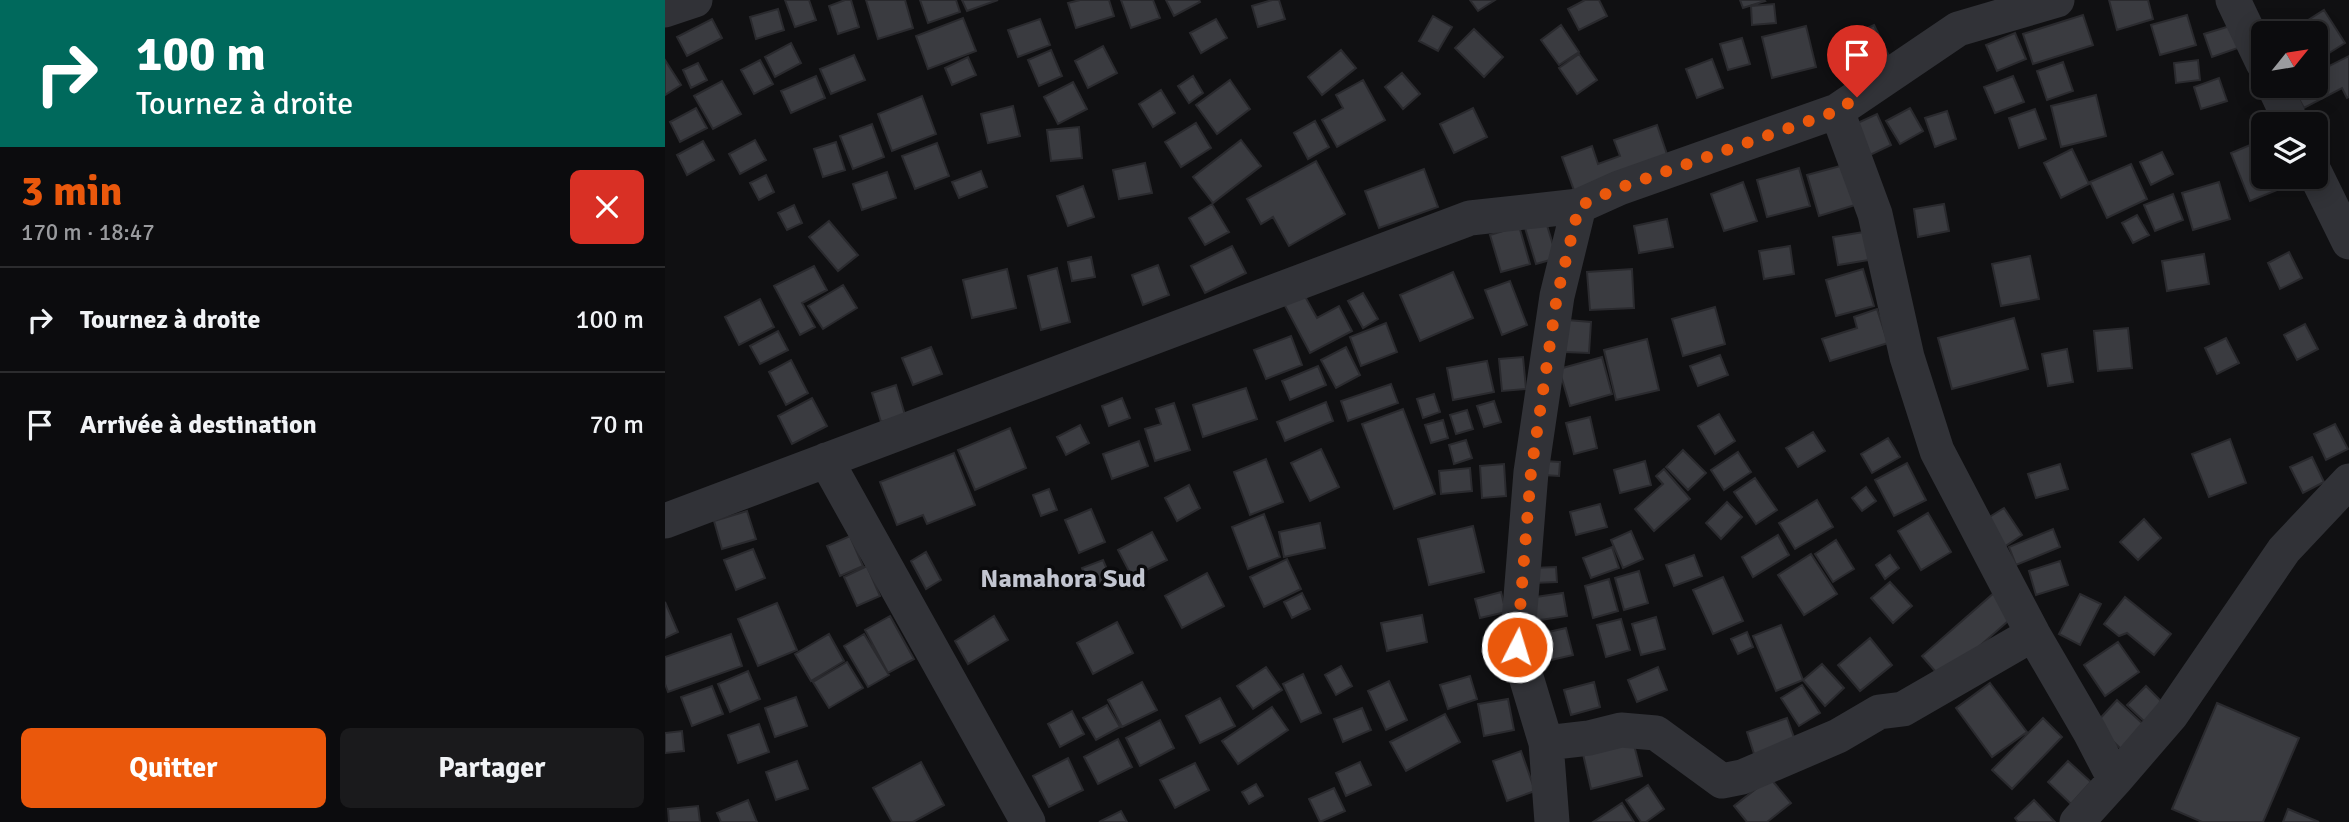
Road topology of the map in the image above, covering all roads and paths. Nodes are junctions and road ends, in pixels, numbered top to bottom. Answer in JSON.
{"nodes":[{"id":1,"x":695,"y":0,"type":"edge"},
{"id":2,"x":2057,"y":0,"type":"edge"},
{"id":3,"x":2233,"y":0,"type":"edge"},
{"id":4,"x":665,"y":10,"type":"edge"},
{"id":5,"x":2251,"y":38,"type":"edge"},
{"id":6,"x":1837,"y":111,"type":"junction"},
{"id":7,"x":2323,"y":189,"type":"edge"},
{"id":8,"x":1579,"y":206,"type":"junction"},
{"id":9,"x":2349,"y":242,"type":"edge"},
{"id":10,"x":826,"y":460,"type":"junction"},
{"id":11,"x":2349,"y":481,"type":"edge"},
{"id":12,"x":665,"y":521,"type":"edge"},
{"id":13,"x":2033,"y":634,"type":"junction"},
{"id":14,"x":1546,"y":743,"type":"junction"},
{"id":15,"x":2115,"y":780,"type":"junction"},
{"id":16,"x":1028,"y":822,"type":"edge"},
{"id":17,"x":1552,"y":822,"type":"edge"},
{"id":18,"x":2077,"y":822,"type":"edge"}],
"edges":[{"from":1,"to":4,"type":"street"},
{"from":2,"to":6,"type":"street"},
{"from":3,"to":5,"type":"street"},
{"from":6,"to":8,"type":"street"},
{"from":6,"to":13,"type":"street"},
{"from":7,"to":9,"type":"street"},
{"from":8,"to":10,"type":"street"},
{"from":8,"to":14,"type":"street"},
{"from":10,"to":12,"type":"street"},
{"from":10,"to":16,"type":"street"},
{"from":11,"to":15,"type":"street"},
{"from":13,"to":14,"type":"street"},
{"from":13,"to":15,"type":"street"},
{"from":14,"to":17,"type":"street"},
{"from":15,"to":18,"type":"street"}]}
